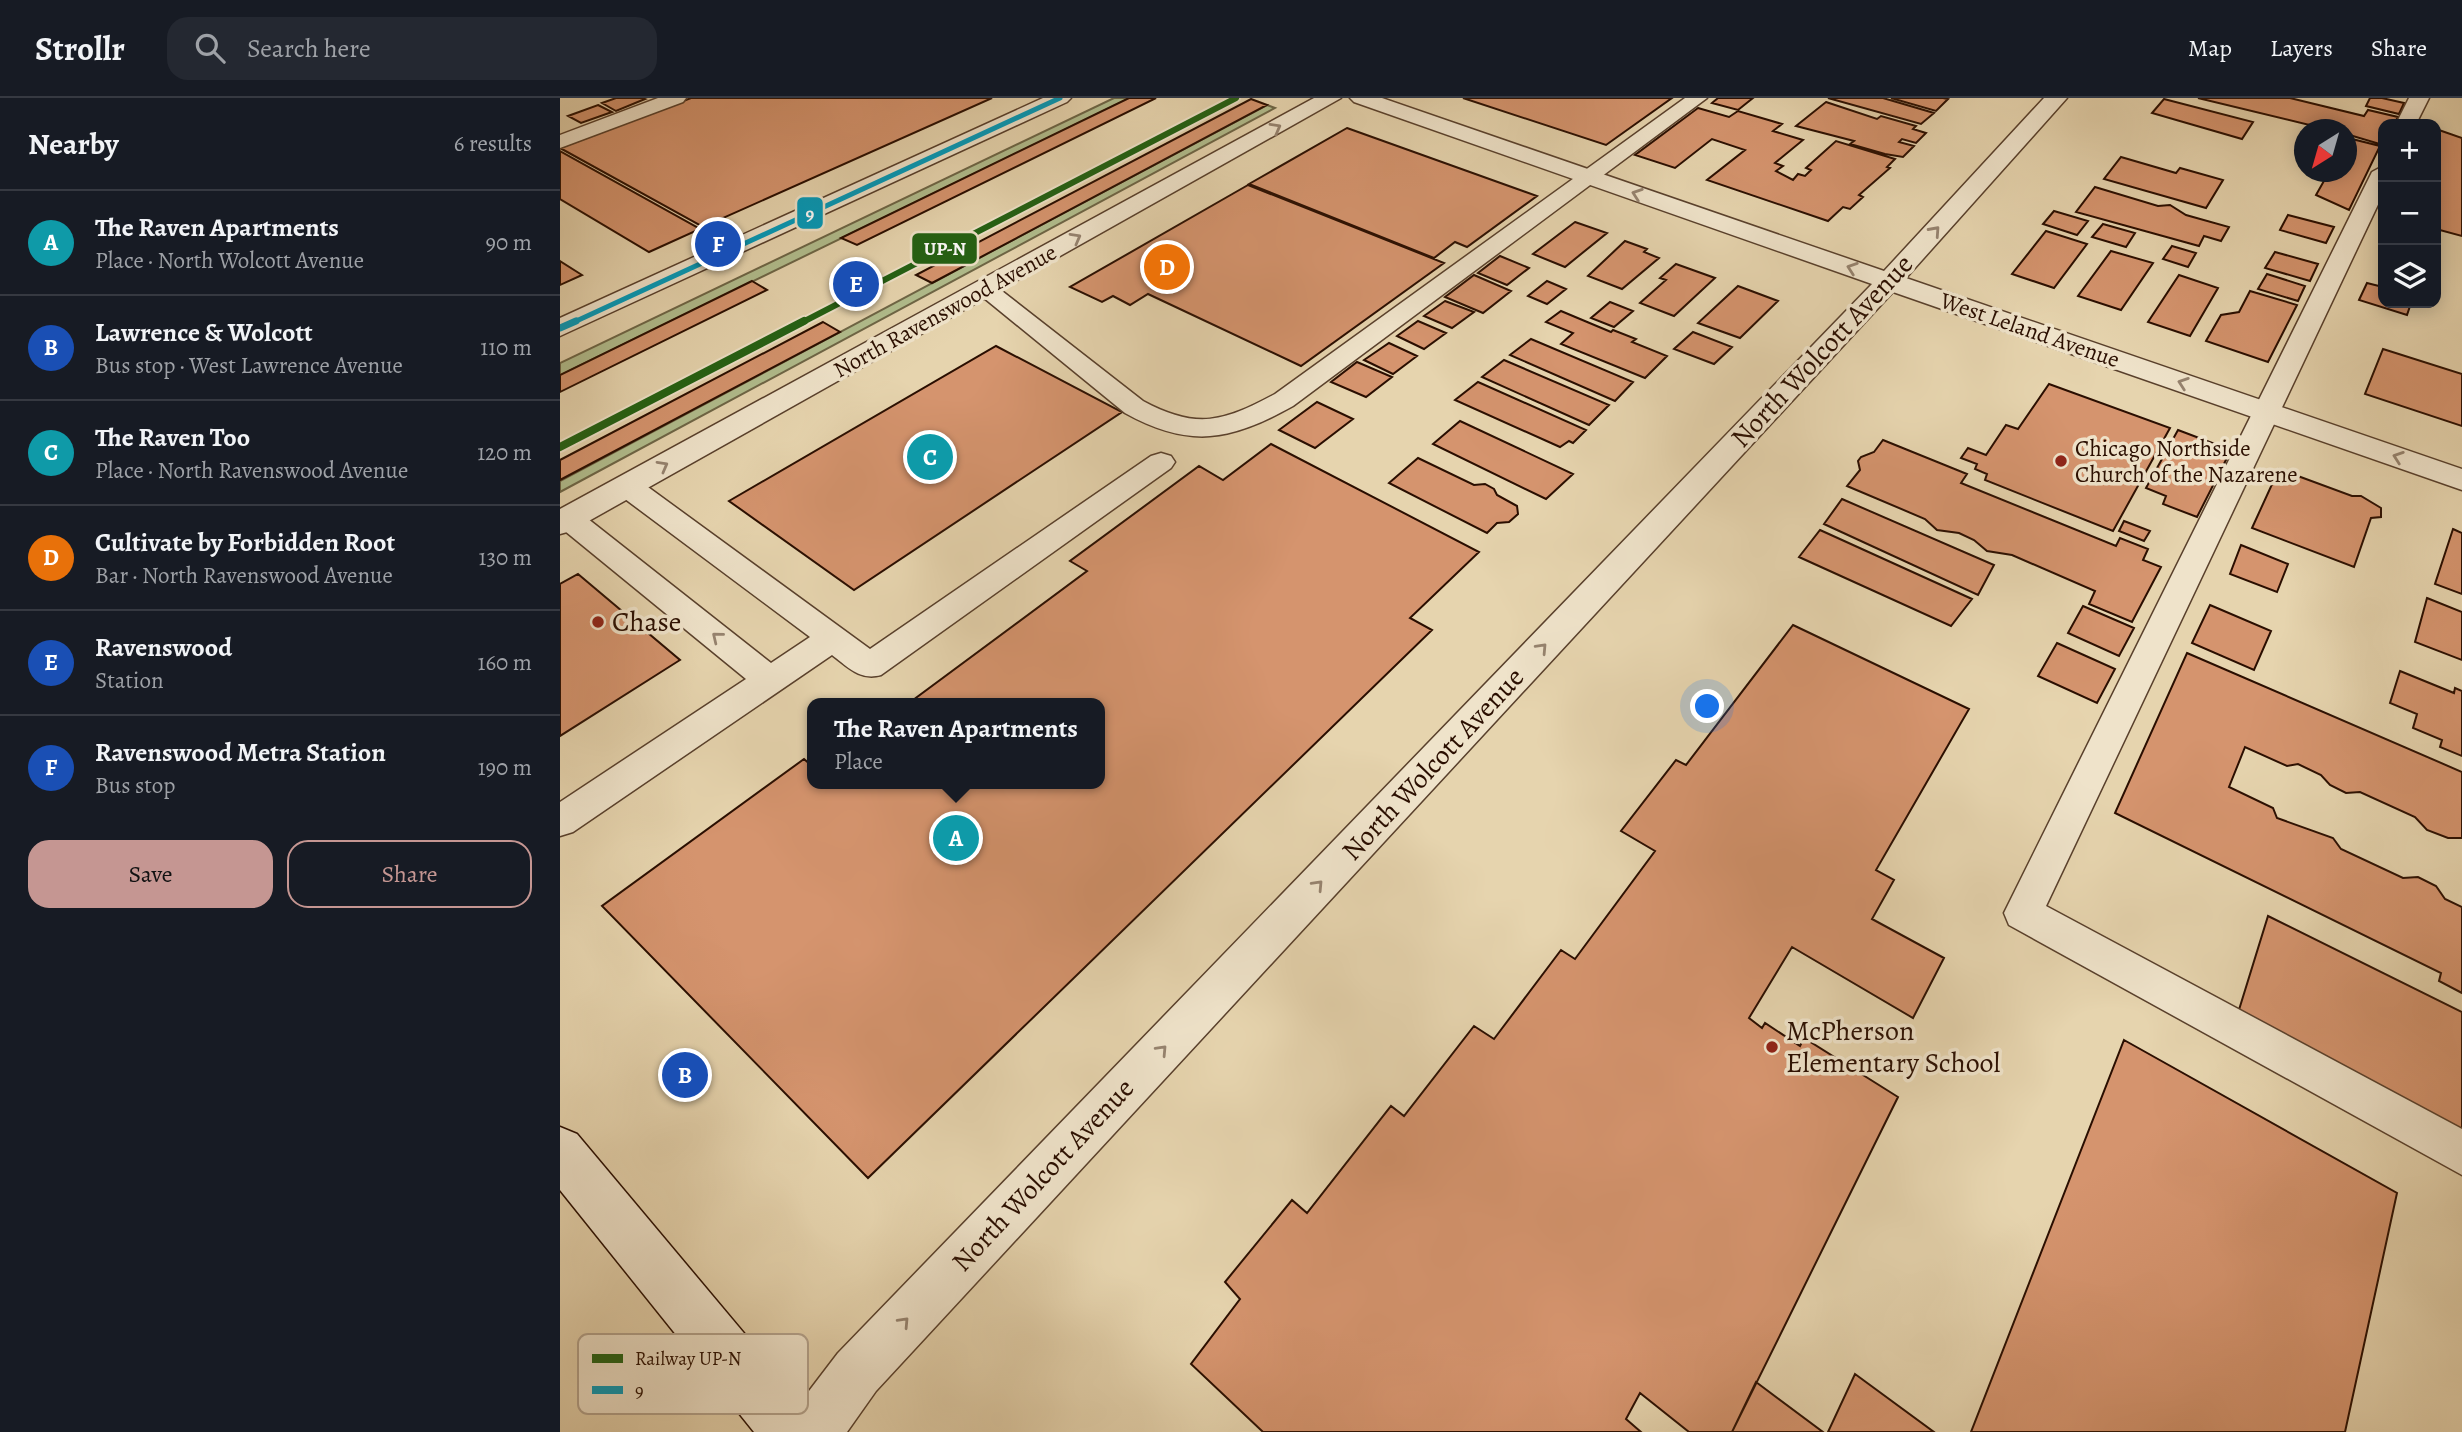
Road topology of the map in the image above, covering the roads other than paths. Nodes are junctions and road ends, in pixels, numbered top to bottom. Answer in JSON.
{"nodes":[{"id":1,"x":676,"y":98,"type":"edge"},
{"id":2,"x":1060,"y":98,"type":"edge"},
{"id":3,"x":1330,"y":98,"type":"edge"},
{"id":4,"x":1361,"y":98,"type":"edge"},
{"id":5,"x":1697,"y":98,"type":"edge"},
{"id":6,"x":2056,"y":98,"type":"edge"},
{"id":7,"x":2419,"y":98,"type":"edge"},
{"id":8,"x":2408,"y":119,"type":"edge"},
{"id":9,"x":560,"y":142,"type":"edge"},
{"id":10,"x":1589,"y":177,"type":"junction"},
{"id":11,"x":2378,"y":182,"type":"edge"},
{"id":12,"x":1889,"y":281,"type":"junction"},
{"id":13,"x":985,"y":289,"type":"junction"},
{"id":14,"x":560,"y":328,"type":"edge"},
{"id":15,"x":2267,"y":412,"type":"junction"},
{"id":16,"x":1161,"y":462,"type":"dead end"},
{"id":17,"x":2462,"y":480,"type":"edge"},
{"id":18,"x":627,"y":486,"type":"junction"},
{"id":19,"x":564,"y":521,"type":"edge"},
{"id":20,"x":832,"y":638,"type":"junction"},
{"id":21,"x":770,"y":680,"type":"junction"},
{"id":22,"x":560,"y":821,"type":"edge"},
{"id":23,"x":560,"y":1151,"type":"edge"},
{"id":24,"x":2462,"y":1153,"type":"edge"},
{"id":25,"x":710,"y":1334,"type":"edge"},
{"id":26,"x":775,"y":1414,"type":"edge"},
{"id":27,"x":790,"y":1432,"type":"edge"},
{"id":28,"x":813,"y":1432,"type":"edge"}],
"edges":[{"from":1,"to":9,"type":"lane"},
{"from":2,"to":14,"type":"street"},
{"from":13,"to":3,"type":"street","name":"North Ravenswood Avenue","one_way":true},
{"from":4,"to":10,"type":"street","name":"West Leland Avenue"},
{"from":5,"to":10,"type":"lane"},
{"from":12,"to":6,"type":"street","name":"North Wolcott Avenue","one_way":true},
{"from":7,"to":8,"type":"lane"},
{"from":12,"to":10,"type":"street","name":"West Leland Avenue","one_way":true},
{"from":10,"to":13,"type":"lane"},
{"from":11,"to":15,"type":"lane"},
{"from":15,"to":12,"type":"street","name":"West Leland Avenue","one_way":true},
{"from":28,"to":12,"type":"street","name":"North Wolcott Avenue","one_way":true},
{"from":18,"to":13,"type":"street","name":"North Ravenswood Avenue","one_way":true},
{"from":17,"to":15,"type":"street","name":"West Leland Avenue","one_way":true},
{"from":15,"to":24,"type":"lane"},
{"from":16,"to":20,"type":"lane"},
{"from":18,"to":19,"type":"street","name":"North Ravenswood Avenue"},
{"from":18,"to":20,"type":"lane"},
{"from":21,"to":19,"type":"lane","one_way":true},
{"from":20,"to":21,"type":"lane"},
{"from":21,"to":22,"type":"lane"},
{"from":23,"to":25,"type":"street"},
{"from":26,"to":27,"type":"street"}]}
